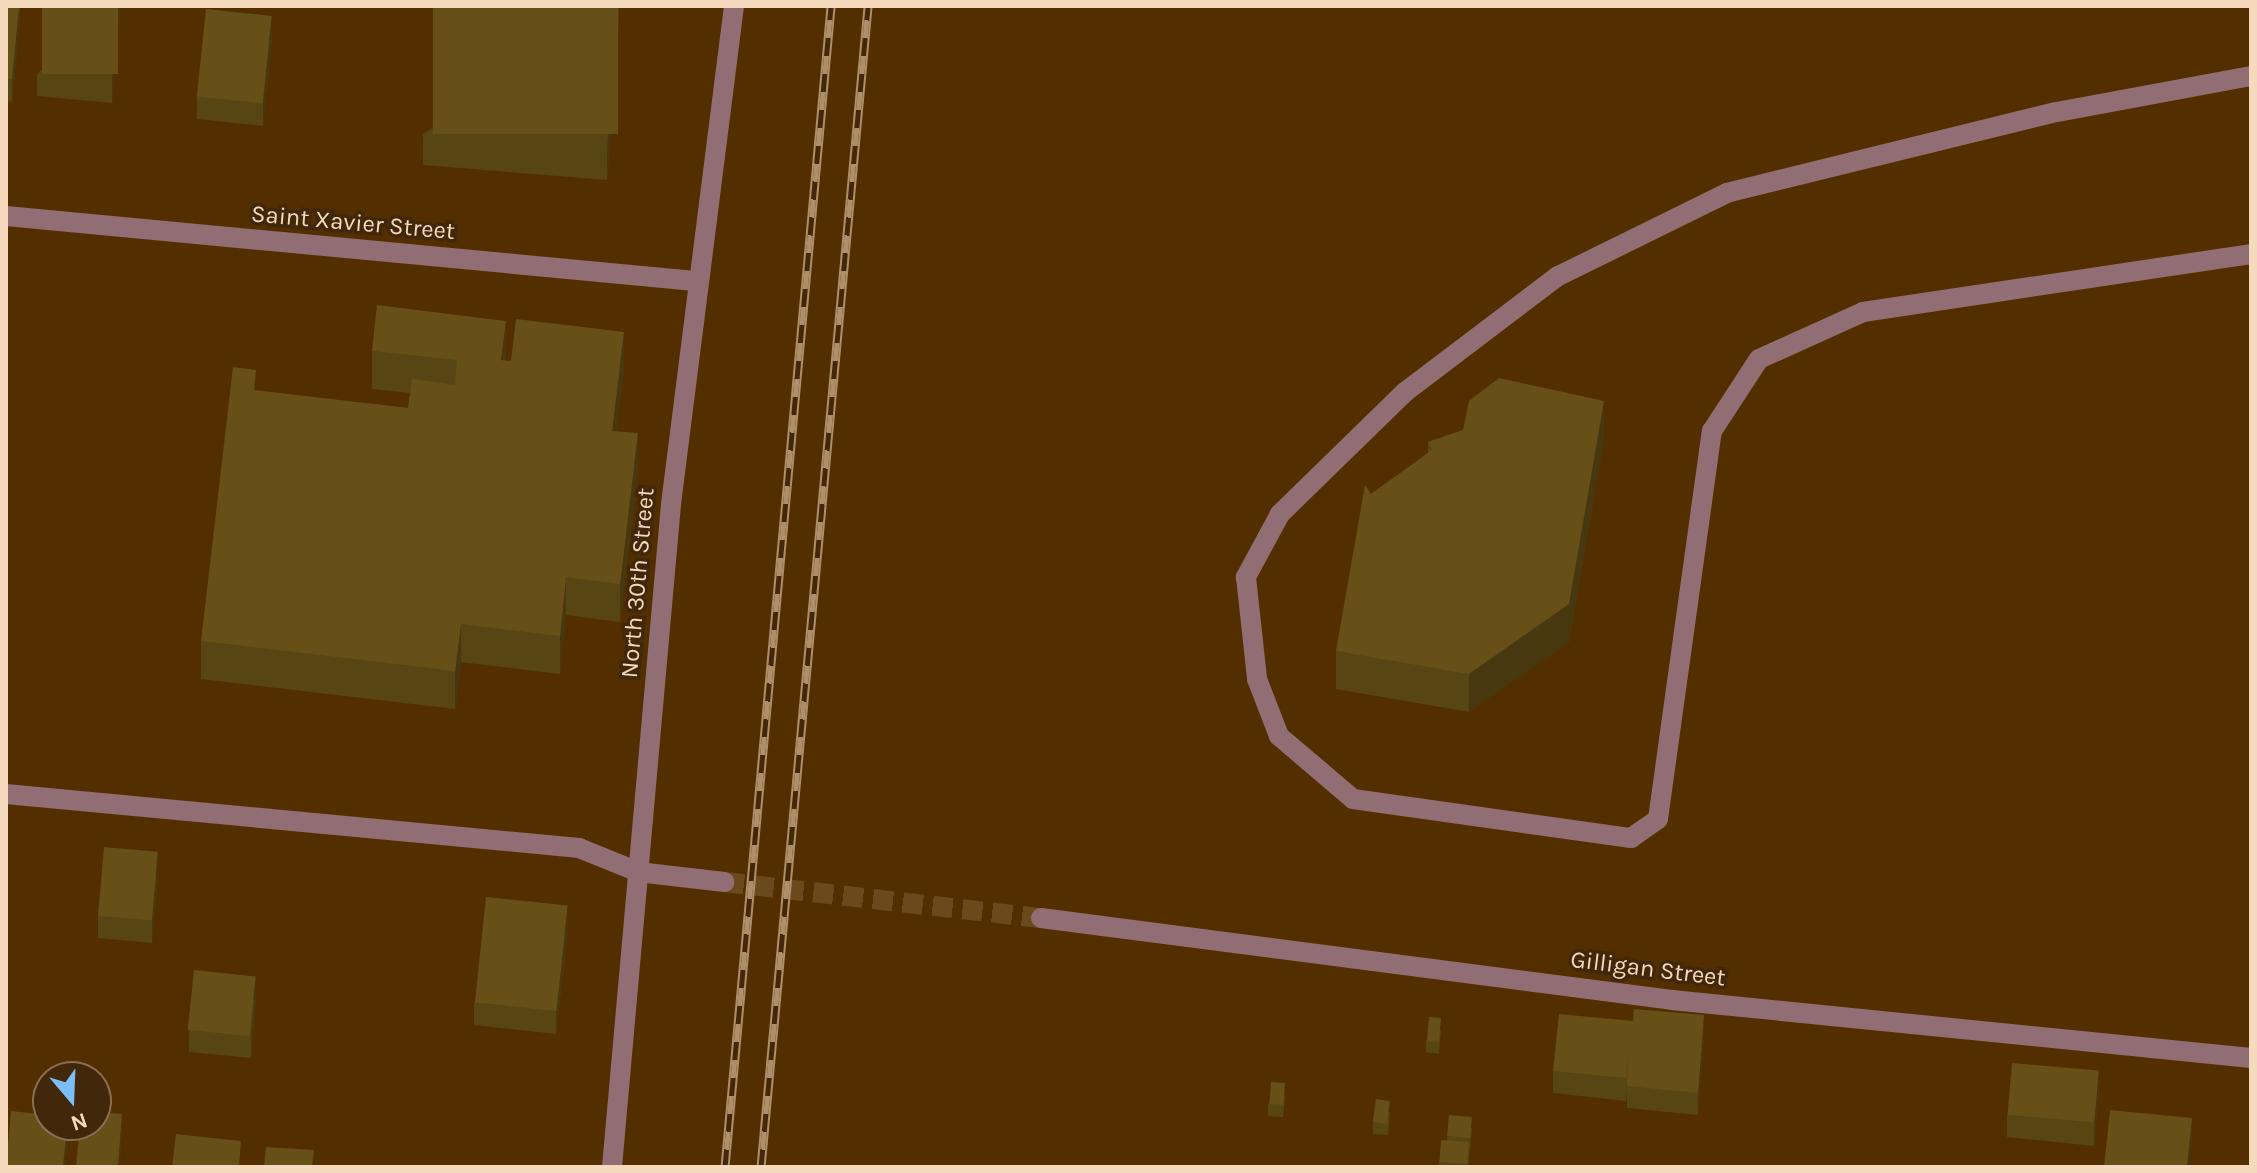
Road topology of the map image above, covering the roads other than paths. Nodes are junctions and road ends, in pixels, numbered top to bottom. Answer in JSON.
{"nodes":[{"id":1,"x":734,"y":6,"type":"edge"},
{"id":2,"x":2251,"y":76,"type":"edge"},
{"id":3,"x":6,"y":216,"type":"edge"},
{"id":4,"x":2251,"y":254,"type":"edge"},
{"id":5,"x":695,"y":281,"type":"junction"},
{"id":6,"x":6,"y":794,"type":"edge"},
{"id":7,"x":638,"y":872,"type":"junction"},
{"id":8,"x":724,"y":882,"type":"tunnel mouth"},
{"id":9,"x":1041,"y":918,"type":"tunnel mouth"},
{"id":10,"x":2251,"y":1058,"type":"edge"},
{"id":11,"x":612,"y":1167,"type":"edge"}],
"edges":[{"from":1,"to":5,"type":"street","name":"North 30th Street"},
{"from":2,"to":4,"type":"street"},
{"from":3,"to":5,"type":"street","name":"Saint Xavier Street"},
{"from":5,"to":7,"type":"street","name":"North 30th Street"},
{"from":6,"to":7,"type":"street"},
{"from":7,"to":8,"type":"street"},
{"from":7,"to":11,"type":"street","name":"North 30th Street"},
{"from":9,"to":10,"type":"street","name":"Gilligan Street"}]}
